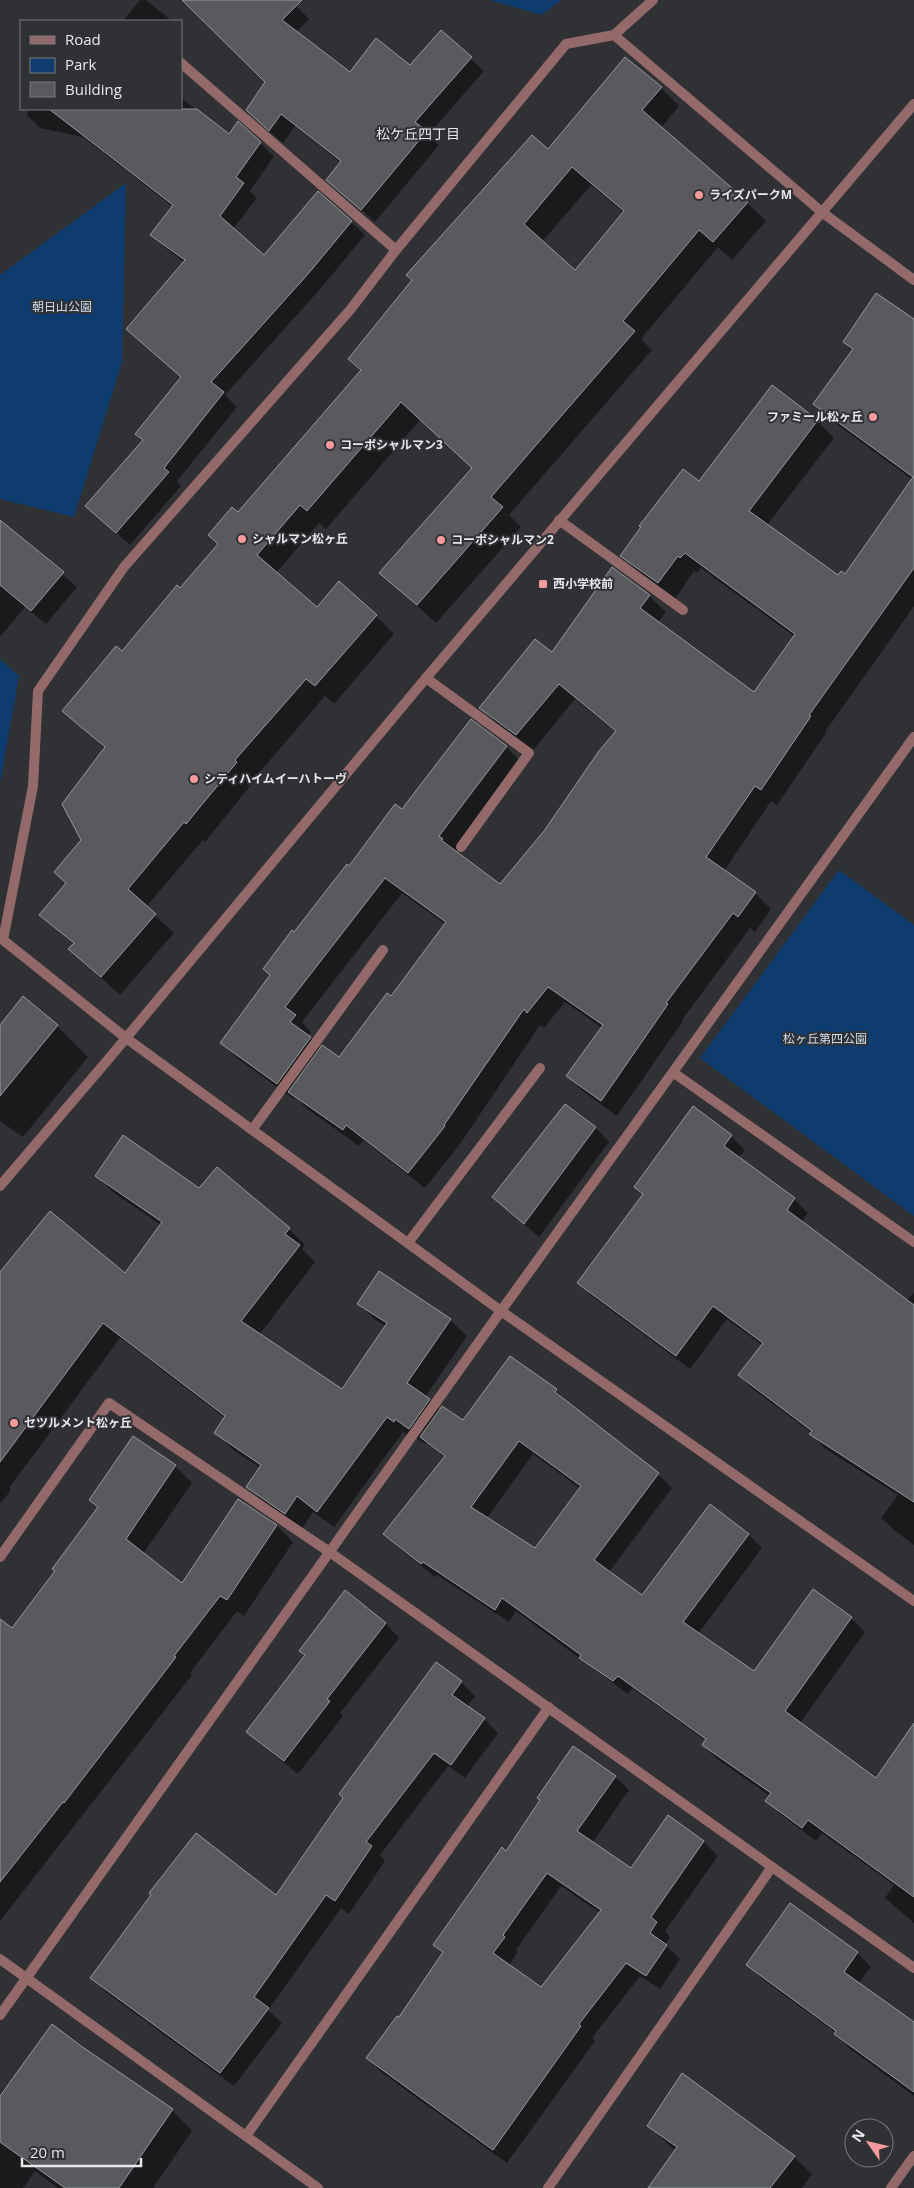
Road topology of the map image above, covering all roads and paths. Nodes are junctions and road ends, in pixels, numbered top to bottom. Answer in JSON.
{"nodes":[{"id":1,"x":652,"y":0,"type":"edge"},
{"id":2,"x":614,"y":35,"type":"junction"},
{"id":3,"x":182,"y":64,"type":"edge"},
{"id":4,"x":914,"y":104,"type":"edge"},
{"id":5,"x":823,"y":213,"type":"junction"},
{"id":6,"x":396,"y":250,"type":"junction"},
{"id":7,"x":914,"y":280,"type":"edge"},
{"id":8,"x":559,"y":520,"type":"junction"},
{"id":9,"x":683,"y":610,"type":"dead end"},
{"id":10,"x":426,"y":678,"type":"junction"},
{"id":11,"x":914,"y":737,"type":"edge"},
{"id":12,"x":461,"y":848,"type":"dead end"},
{"id":13,"x":383,"y":950,"type":"dead end"},
{"id":14,"x":126,"y":1038,"type":"junction"},
{"id":15,"x":540,"y":1068,"type":"dead end"},
{"id":16,"x":674,"y":1073,"type":"junction"},
{"id":17,"x":252,"y":1130,"type":"junction"},
{"id":18,"x":0,"y":1186,"type":"edge"},
{"id":19,"x":914,"y":1242,"type":"edge"},
{"id":20,"x":408,"y":1243,"type":"junction"},
{"id":21,"x":501,"y":1311,"type":"junction"},
{"id":22,"x":331,"y":1553,"type":"junction"},
{"id":23,"x":0,"y":1558,"type":"edge"},
{"id":24,"x":914,"y":1601,"type":"edge"},
{"id":25,"x":549,"y":1707,"type":"junction"},
{"id":26,"x":772,"y":1867,"type":"junction"},
{"id":27,"x":0,"y":1959,"type":"edge"},
{"id":28,"x":914,"y":1968,"type":"edge"},
{"id":29,"x":26,"y":1978,"type":"junction"},
{"id":30,"x":0,"y":2015,"type":"edge"},
{"id":31,"x":246,"y":2136,"type":"junction"},
{"id":32,"x":914,"y":2156,"type":"edge"},
{"id":33,"x":318,"y":2188,"type":"edge"},
{"id":34,"x":548,"y":2188,"type":"edge"},
{"id":35,"x":891,"y":2188,"type":"edge"}],
"edges":[{"from":1,"to":2,"type":"street"},
{"from":2,"to":5,"type":"street"},
{"from":2,"to":6,"type":"street"},
{"from":3,"to":6,"type":"street"},
{"from":4,"to":5,"type":"street"},
{"from":5,"to":7,"type":"street"},
{"from":5,"to":8,"type":"street"},
{"from":6,"to":14,"type":"street"},
{"from":8,"to":9,"type":"street"},
{"from":8,"to":10,"type":"street"},
{"from":10,"to":12,"type":"street"},
{"from":10,"to":14,"type":"street"},
{"from":11,"to":16,"type":"street"},
{"from":13,"to":17,"type":"street"},
{"from":14,"to":17,"type":"street"},
{"from":14,"to":18,"type":"street"},
{"from":15,"to":20,"type":"street"},
{"from":16,"to":19,"type":"street"},
{"from":16,"to":21,"type":"street"},
{"from":17,"to":20,"type":"street"},
{"from":20,"to":21,"type":"street"},
{"from":21,"to":22,"type":"street"},
{"from":21,"to":24,"type":"street"},
{"from":22,"to":23,"type":"street"},
{"from":22,"to":25,"type":"street"},
{"from":22,"to":29,"type":"street"},
{"from":25,"to":26,"type":"street"},
{"from":25,"to":31,"type":"street"},
{"from":26,"to":28,"type":"street"},
{"from":26,"to":34,"type":"street"},
{"from":27,"to":29,"type":"street"},
{"from":29,"to":30,"type":"street"},
{"from":29,"to":31,"type":"street"},
{"from":31,"to":33,"type":"street"},
{"from":32,"to":35,"type":"street"}]}
